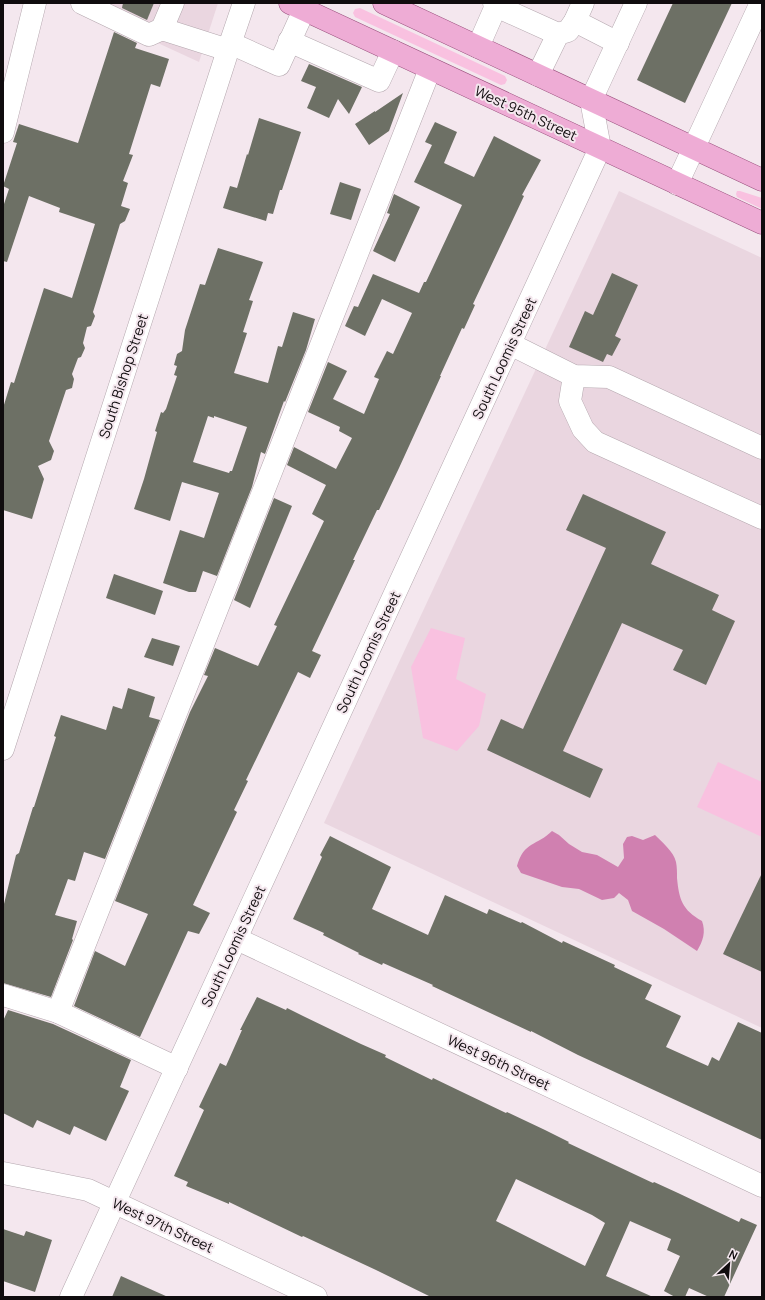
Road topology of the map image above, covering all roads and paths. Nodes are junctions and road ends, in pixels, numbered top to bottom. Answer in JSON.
{"nodes":[{"id":1,"x":35,"y":3,"type":"edge"},
{"id":2,"x":82,"y":3,"type":"edge"},
{"id":3,"x":173,"y":3,"type":"edge"},
{"id":4,"x":244,"y":3,"type":"edge"},
{"id":5,"x":384,"y":3,"type":"edge"},
{"id":6,"x":636,"y":3,"type":"edge"},
{"id":7,"x":495,"y":4,"type":"edge"},
{"id":8,"x":759,"y":5,"type":"edge"},
{"id":9,"x":297,"y":6,"type":"edge"},
{"id":10,"x":579,"y":12,"type":"edge"},
{"id":11,"x":162,"y":29,"type":"junction"},
{"id":12,"x":558,"y":34,"type":"junction"},
{"id":13,"x":289,"y":42,"type":"junction"},
{"id":14,"x":618,"y":43,"type":"junction"},
{"id":15,"x":478,"y":47,"type":"junction"},
{"id":16,"x":393,"y":51,"type":"junction"},
{"id":17,"x":227,"y":53,"type":"junction"},
{"id":18,"x":430,"y":69,"type":"junction"},
{"id":19,"x":538,"y":75,"type":"junction"},
{"id":20,"x":592,"y":100,"type":"junction"},
{"id":21,"x":3,"y":132,"type":"edge"},
{"id":22,"x":693,"y":147,"type":"junction"},
{"id":23,"x":600,"y":148,"type":"junction"},
{"id":24,"x":762,"y":180,"type":"edge"},
{"id":25,"x":677,"y":184,"type":"junction"},
{"id":26,"x":762,"y":223,"type":"edge"},
{"id":27,"x":510,"y":344,"type":"junction"},
{"id":28,"x":574,"y":376,"type":"junction"},
{"id":29,"x":762,"y":448,"type":"edge"},
{"id":30,"x":762,"y":518,"type":"edge"},
{"id":31,"x":3,"y":749,"type":"edge"},
{"id":32,"x":237,"y":938,"type":"junction"},
{"id":33,"x":3,"y":995,"type":"edge"},
{"id":34,"x":58,"y":1012,"type":"junction"},
{"id":35,"x":177,"y":1068,"type":"junction"},
{"id":36,"x":3,"y":1173,"type":"edge"},
{"id":37,"x":762,"y":1186,"type":"edge"},
{"id":38,"x":115,"y":1202,"type":"junction"},
{"id":39,"x":71,"y":1297,"type":"edge"},
{"id":40,"x":316,"y":1297,"type":"edge"}],
"edges":[{"from":1,"to":21,"type":"street"},
{"from":2,"to":11,"type":"street"},
{"from":3,"to":11,"type":"street"},
{"from":4,"to":17,"type":"street","name":"South Bishop Street"},
{"from":5,"to":15,"type":"main road"},
{"from":6,"to":14,"type":"street"},
{"from":7,"to":12,"type":"street"},
{"from":7,"to":15,"type":"street"},
{"from":8,"to":22,"type":"street"},
{"from":9,"to":13,"type":"street"},
{"from":9,"to":16,"type":"main road","name":"West 95th Street"},
{"from":10,"to":12,"type":"street"},
{"from":10,"to":14,"type":"street"},
{"from":11,"to":17,"type":"street"},
{"from":12,"to":19,"type":"street"},
{"from":13,"to":16,"type":"street"},
{"from":13,"to":17,"type":"street"},
{"from":14,"to":20,"type":"street"},
{"from":15,"to":19,"type":"main road"},
{"from":16,"to":18,"type":"main road","name":"West 95th Street"},
{"from":17,"to":31,"type":"street","name":"South Bishop Street"},
{"from":18,"to":23,"type":"main road","name":"West 95th Street"},
{"from":18,"to":34,"type":"street"},
{"from":19,"to":20,"type":"main road"},
{"from":20,"to":22,"type":"main road"},
{"from":20,"to":23,"type":"street"},
{"from":22,"to":24,"type":"main road"},
{"from":22,"to":25,"type":"street"},
{"from":23,"to":25,"type":"main road","name":"West 95th Street"},
{"from":23,"to":27,"type":"street","name":"South Loomis Street"},
{"from":25,"to":26,"type":"main road","name":"West 95th Street"},
{"from":27,"to":28,"type":"street"},
{"from":27,"to":32,"type":"street","name":"South Loomis Street"},
{"from":28,"to":29,"type":"street"},
{"from":28,"to":30,"type":"street"},
{"from":32,"to":35,"type":"street","name":"South Loomis Street"},
{"from":32,"to":37,"type":"street","name":"West 96th Street"},
{"from":33,"to":34,"type":"street"},
{"from":34,"to":35,"type":"street"},
{"from":35,"to":38,"type":"street","name":"South Loomis Street"},
{"from":36,"to":38,"type":"street","name":"West 97th Street"},
{"from":38,"to":39,"type":"street","name":"South Loomis Street"},
{"from":38,"to":40,"type":"street","name":"West 97th Street"}]}
